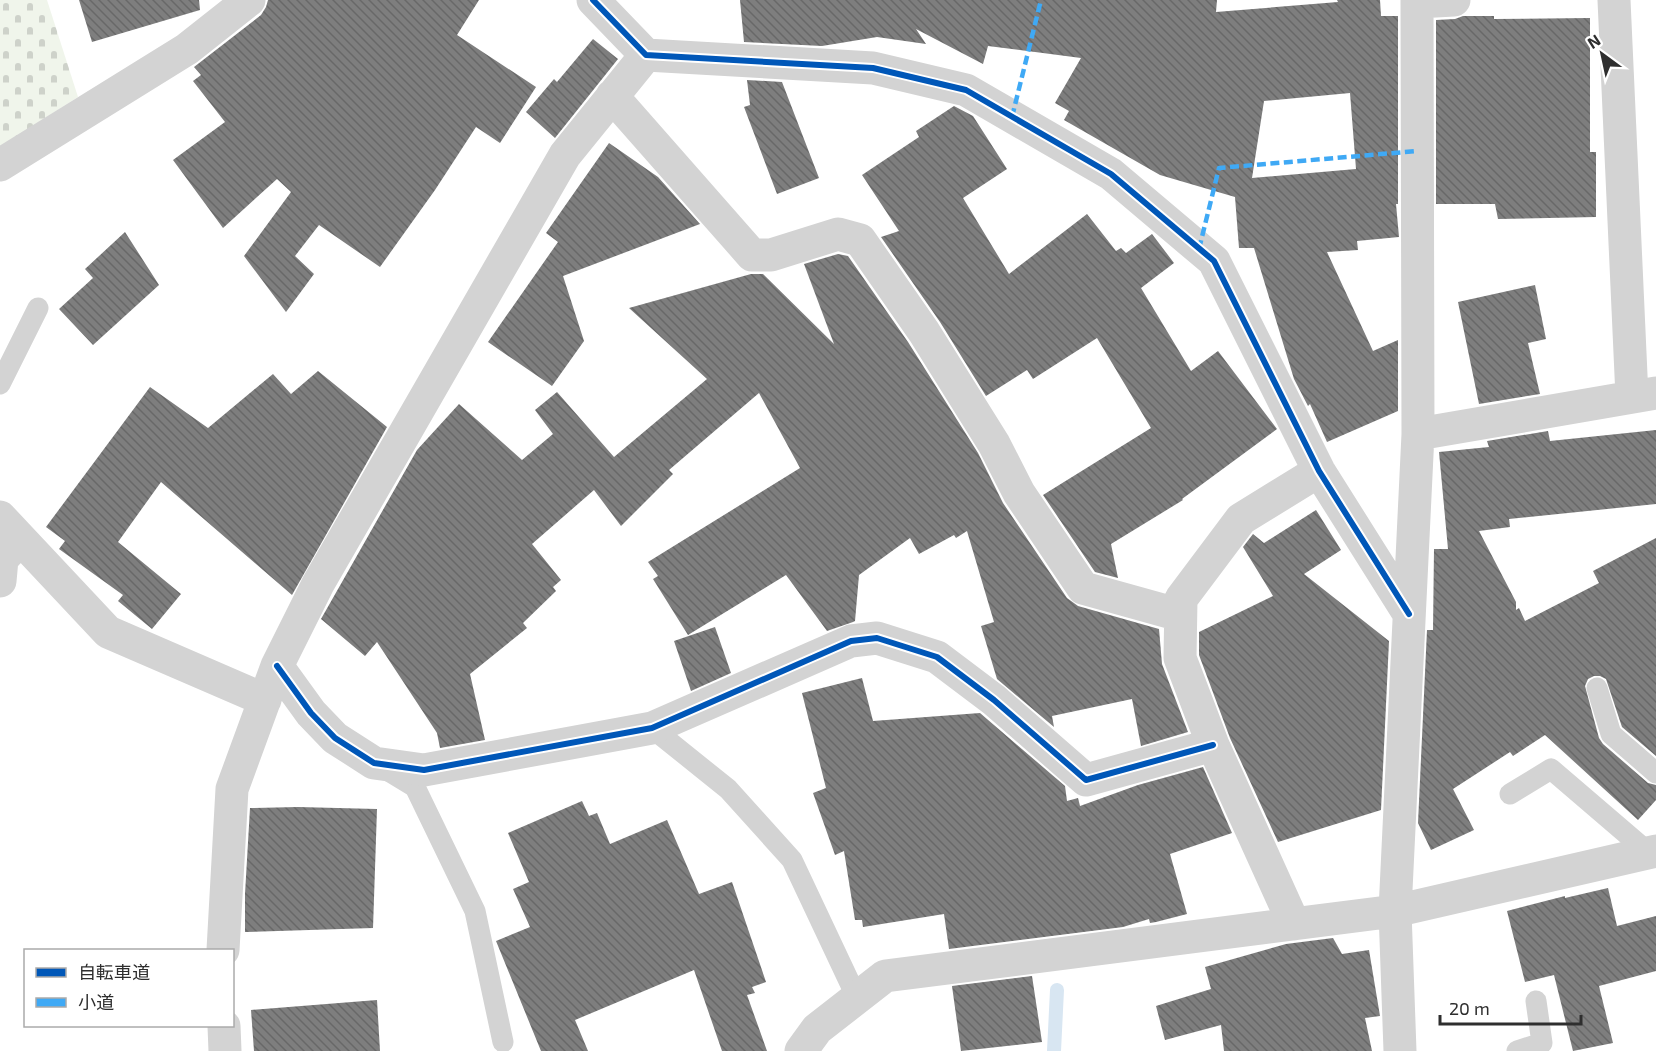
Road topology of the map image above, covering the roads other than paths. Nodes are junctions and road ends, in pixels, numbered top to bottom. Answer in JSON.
{"nodes":[{"id":1,"x":249,"y":0,"type":"edge"},
{"id":2,"x":593,"y":0,"type":"edge"},
{"id":3,"x":1454,"y":0,"type":"edge"},
{"id":4,"x":1614,"y":0,"type":"edge"},
{"id":5,"x":1417,"y":1,"type":"edge"},
{"id":6,"x":646,"y":55,"type":"junction"},
{"id":7,"x":612,"y":96,"type":"junction"},
{"id":8,"x":0,"y":165,"type":"edge"},
{"id":9,"x":38,"y":308,"type":"dead end"},
{"id":10,"x":0,"y":384,"type":"edge"},
{"id":11,"x":1644,"y":395,"type":"edge"},
{"id":12,"x":1418,"y":434,"type":"junction"},
{"id":13,"x":1319,"y":471,"type":"junction"},
{"id":14,"x":10,"y":529,"type":"edge"},
{"id":15,"x":0,"y":580,"type":"edge"},
{"id":16,"x":1409,"y":614,"type":"junction"},
{"id":17,"x":1180,"y":615,"type":"junction"},
{"id":18,"x":277,"y":666,"type":"junction"},
{"id":19,"x":1597,"y":688,"type":"dead end"},
{"id":20,"x":265,"y":700,"type":"junction"},
{"id":21,"x":652,"y":728,"type":"junction"},
{"id":22,"x":1213,"y":745,"type":"junction"},
{"id":23,"x":374,"y":763,"type":"junction"},
{"id":24,"x":1656,"y":773,"type":"edge"},
{"id":25,"x":1510,"y":794,"type":"dead end"},
{"id":26,"x":1653,"y":852,"type":"edge"},
{"id":27,"x":1395,"y":911,"type":"junction"},
{"id":28,"x":1294,"y":924,"type":"junction"},
{"id":29,"x":223,"y":949,"type":"edge"},
{"id":30,"x":857,"y":998,"type":"junction"},
{"id":31,"x":1536,"y":1001,"type":"dead end"},
{"id":32,"x":224,"y":1027,"type":"edge"},
{"id":33,"x":503,"y":1042,"type":"dead end"},
{"id":34,"x":225,"y":1051,"type":"edge"},
{"id":35,"x":801,"y":1051,"type":"edge"},
{"id":36,"x":1400,"y":1051,"type":"edge"},
{"id":37,"x":1517,"y":1051,"type":"edge"}],
"edges":[{"from":1,"to":8,"type":"street"},
{"from":2,"to":6,"type":"street"},
{"from":3,"to":5,"type":"street"},
{"from":4,"to":11,"type":"street"},
{"from":5,"to":12,"type":"street"},
{"from":6,"to":7,"type":"street"},
{"from":6,"to":13,"type":"street"},
{"from":7,"to":17,"type":"street"},
{"from":7,"to":18,"type":"street"},
{"from":9,"to":10,"type":"lane"},
{"from":11,"to":12,"type":"street"},
{"from":12,"to":16,"type":"street"},
{"from":13,"to":16,"type":"street"},
{"from":13,"to":17,"type":"street"},
{"from":14,"to":15,"type":"street"},
{"from":14,"to":20,"type":"street"},
{"from":16,"to":27,"type":"street"},
{"from":17,"to":22,"type":"street"},
{"from":18,"to":20,"type":"street"},
{"from":18,"to":23,"type":"street"},
{"from":19,"to":24,"type":"lane"},
{"from":20,"to":29,"type":"street"},
{"from":21,"to":22,"type":"street"},
{"from":21,"to":23,"type":"street"},
{"from":21,"to":30,"type":"lane"},
{"from":22,"to":28,"type":"street"},
{"from":23,"to":33,"type":"lane"},
{"from":25,"to":26,"type":"lane"},
{"from":26,"to":27,"type":"street"},
{"from":27,"to":28,"type":"street"},
{"from":27,"to":36,"type":"street"},
{"from":28,"to":30,"type":"street"},
{"from":30,"to":35,"type":"street"},
{"from":31,"to":37,"type":"lane"},
{"from":32,"to":34,"type":"street"}]}
